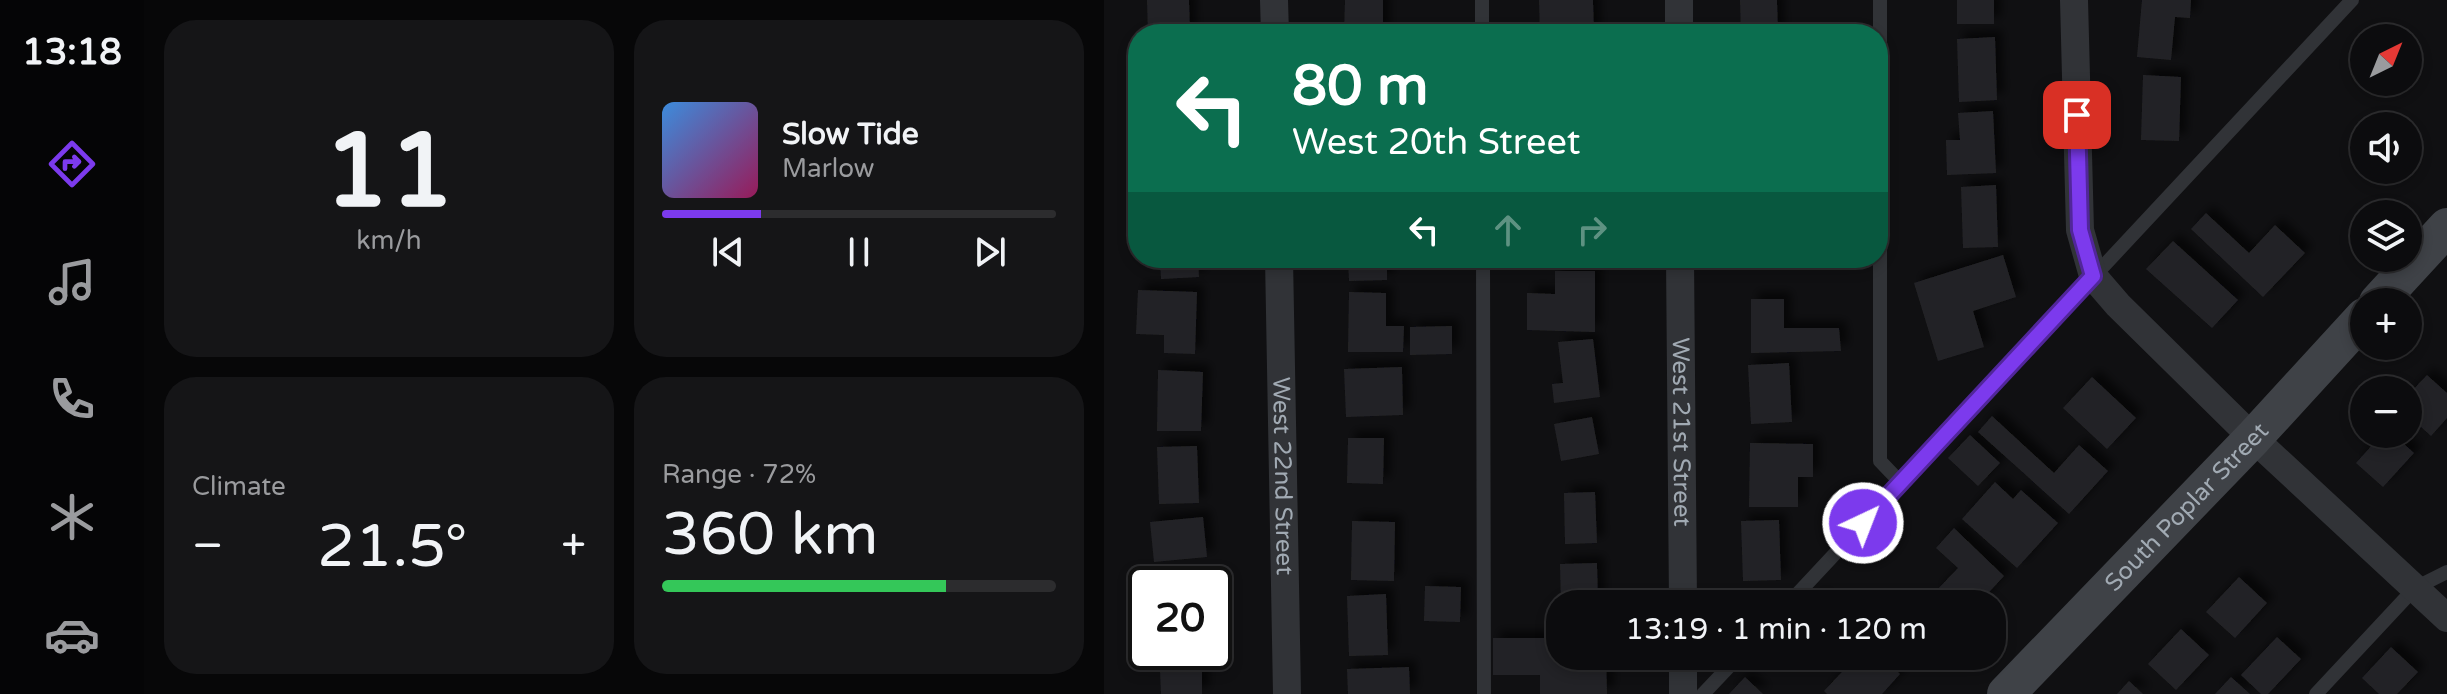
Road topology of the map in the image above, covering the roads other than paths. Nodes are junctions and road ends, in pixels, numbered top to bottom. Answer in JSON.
{"nodes":[{"id":1,"x":1274,"y":0,"type":"edge"},
{"id":2,"x":1482,"y":0,"type":"edge"},
{"id":3,"x":1679,"y":0,"type":"edge"},
{"id":4,"x":1880,"y":0,"type":"edge"},
{"id":5,"x":2074,"y":0,"type":"edge"},
{"id":6,"x":2352,"y":0,"type":"edge"},
{"id":7,"x":1275,"y":24,"type":"edge"},
{"id":8,"x":1482,"y":24,"type":"edge"},
{"id":9,"x":1679,"y":24,"type":"edge"},
{"id":10,"x":1880,"y":24,"type":"edge"},
{"id":11,"x":2447,"y":227,"type":"edge"},
{"id":12,"x":1279,"y":268,"type":"edge"},
{"id":13,"x":1483,"y":268,"type":"edge"},
{"id":14,"x":1680,"y":268,"type":"edge"},
{"id":15,"x":1880,"y":268,"type":"edge"},
{"id":16,"x":2093,"y":276,"type":"junction"},
{"id":17,"x":2391,"y":288,"type":"edge"},
{"id":18,"x":2350,"y":332,"type":"edge"},
{"id":19,"x":2253,"y":438,"type":"junction"},
{"id":20,"x":1901,"y":483,"type":"junction"},
{"id":21,"x":2447,"y":572,"type":"edge"},
{"id":22,"x":2415,"y":588,"type":"junction"},
{"id":23,"x":1683,"y":590,"type":"edge"},
{"id":24,"x":1801,"y":590,"type":"edge"},
{"id":25,"x":2447,"y":618,"type":"edge"},
{"id":26,"x":1683,"y":670,"type":"edge"},
{"id":27,"x":1726,"y":670,"type":"edge"},
{"id":28,"x":1287,"y":694,"type":"edge"},
{"id":29,"x":1484,"y":694,"type":"edge"},
{"id":30,"x":1683,"y":694,"type":"edge"},
{"id":31,"x":1703,"y":694,"type":"edge"},
{"id":32,"x":2006,"y":694,"type":"edge"},
{"id":33,"x":2316,"y":694,"type":"edge"}],
"edges":[{"from":1,"to":7,"type":"street"},
{"from":2,"to":8,"type":"lane"},
{"from":3,"to":9,"type":"street"},
{"from":4,"to":10,"type":"lane"},
{"from":5,"to":16,"type":"street"},
{"from":6,"to":16,"type":"lane"},
{"from":11,"to":17,"type":"main road"},
{"from":12,"to":28,"type":"street","name":"West 22nd Street"},
{"from":13,"to":29,"type":"lane"},
{"from":14,"to":23,"type":"street","name":"West 21st Street"},
{"from":15,"to":20,"type":"lane"},
{"from":16,"to":19,"type":"street"},
{"from":16,"to":20,"type":"lane"},
{"from":18,"to":19,"type":"main road","name":"South Poplar Street"},
{"from":19,"to":22,"type":"street"},
{"from":19,"to":32,"type":"main road","name":"South Poplar Street"},
{"from":20,"to":24,"type":"lane"},
{"from":21,"to":22,"type":"lane"},
{"from":22,"to":25,"type":"street"},
{"from":22,"to":33,"type":"lane"},
{"from":26,"to":30,"type":"street"},
{"from":27,"to":31,"type":"lane"}]}
